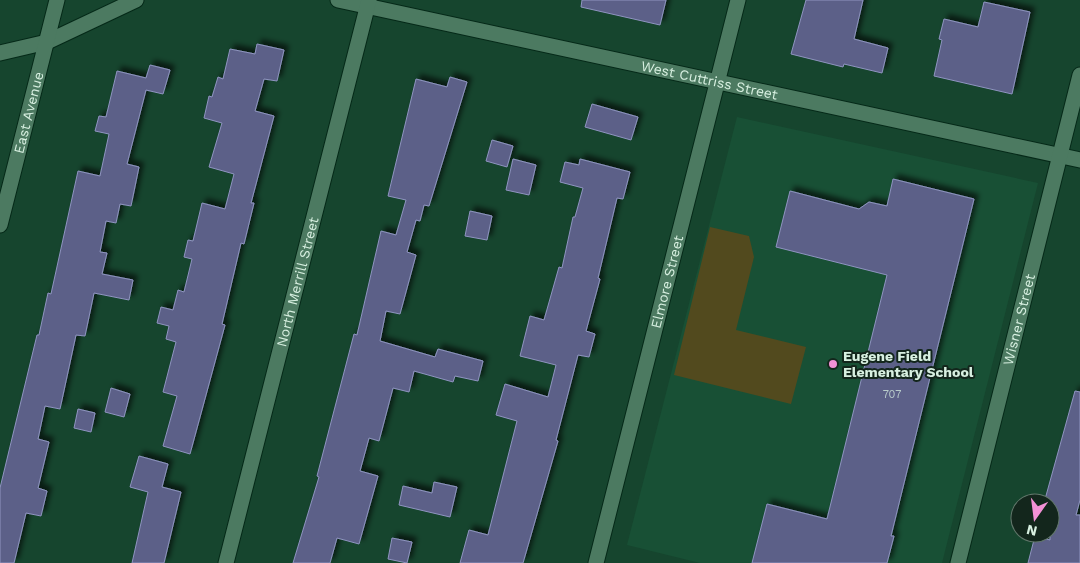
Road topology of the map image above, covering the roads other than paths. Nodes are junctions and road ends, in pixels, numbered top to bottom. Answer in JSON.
{"nodes":[{"id":1,"x":57,"y":0,"type":"edge"},
{"id":2,"x":136,"y":0,"type":"edge"},
{"id":3,"x":338,"y":0,"type":"edge"},
{"id":4,"x":738,"y":0,"type":"edge"},
{"id":5,"x":368,"y":3,"type":"edge"},
{"id":6,"x":47,"y":42,"type":"junction"},
{"id":7,"x":0,"y":53,"type":"edge"},
{"id":8,"x":1080,"y":75,"type":"edge"},
{"id":9,"x":717,"y":83,"type":"junction"},
{"id":10,"x":1059,"y":156,"type":"junction"},
{"id":11,"x":1080,"y":160,"type":"edge"},
{"id":12,"x":0,"y":225,"type":"edge"},
{"id":13,"x":226,"y":563,"type":"edge"},
{"id":14,"x":596,"y":563,"type":"edge"},
{"id":15,"x":958,"y":563,"type":"edge"}],
"edges":[{"from":1,"to":6,"type":"street","name":"East Avenue"},
{"from":2,"to":6,"type":"street"},
{"from":3,"to":5,"type":"street","name":"West Cuttriss Street"},
{"from":4,"to":9,"type":"street","name":"Elmore Street"},
{"from":5,"to":9,"type":"street","name":"West Cuttriss Street"},
{"from":5,"to":13,"type":"street","name":"North Merrill Street"},
{"from":6,"to":7,"type":"street"},
{"from":6,"to":12,"type":"street","name":"East Avenue"},
{"from":8,"to":10,"type":"street","name":"Wisner Street"},
{"from":9,"to":10,"type":"street","name":"West Cuttriss Street"},
{"from":9,"to":14,"type":"street","name":"Elmore Street"},
{"from":10,"to":11,"type":"street","name":"West Cuttriss Street"},
{"from":10,"to":15,"type":"street","name":"Wisner Street"}]}
